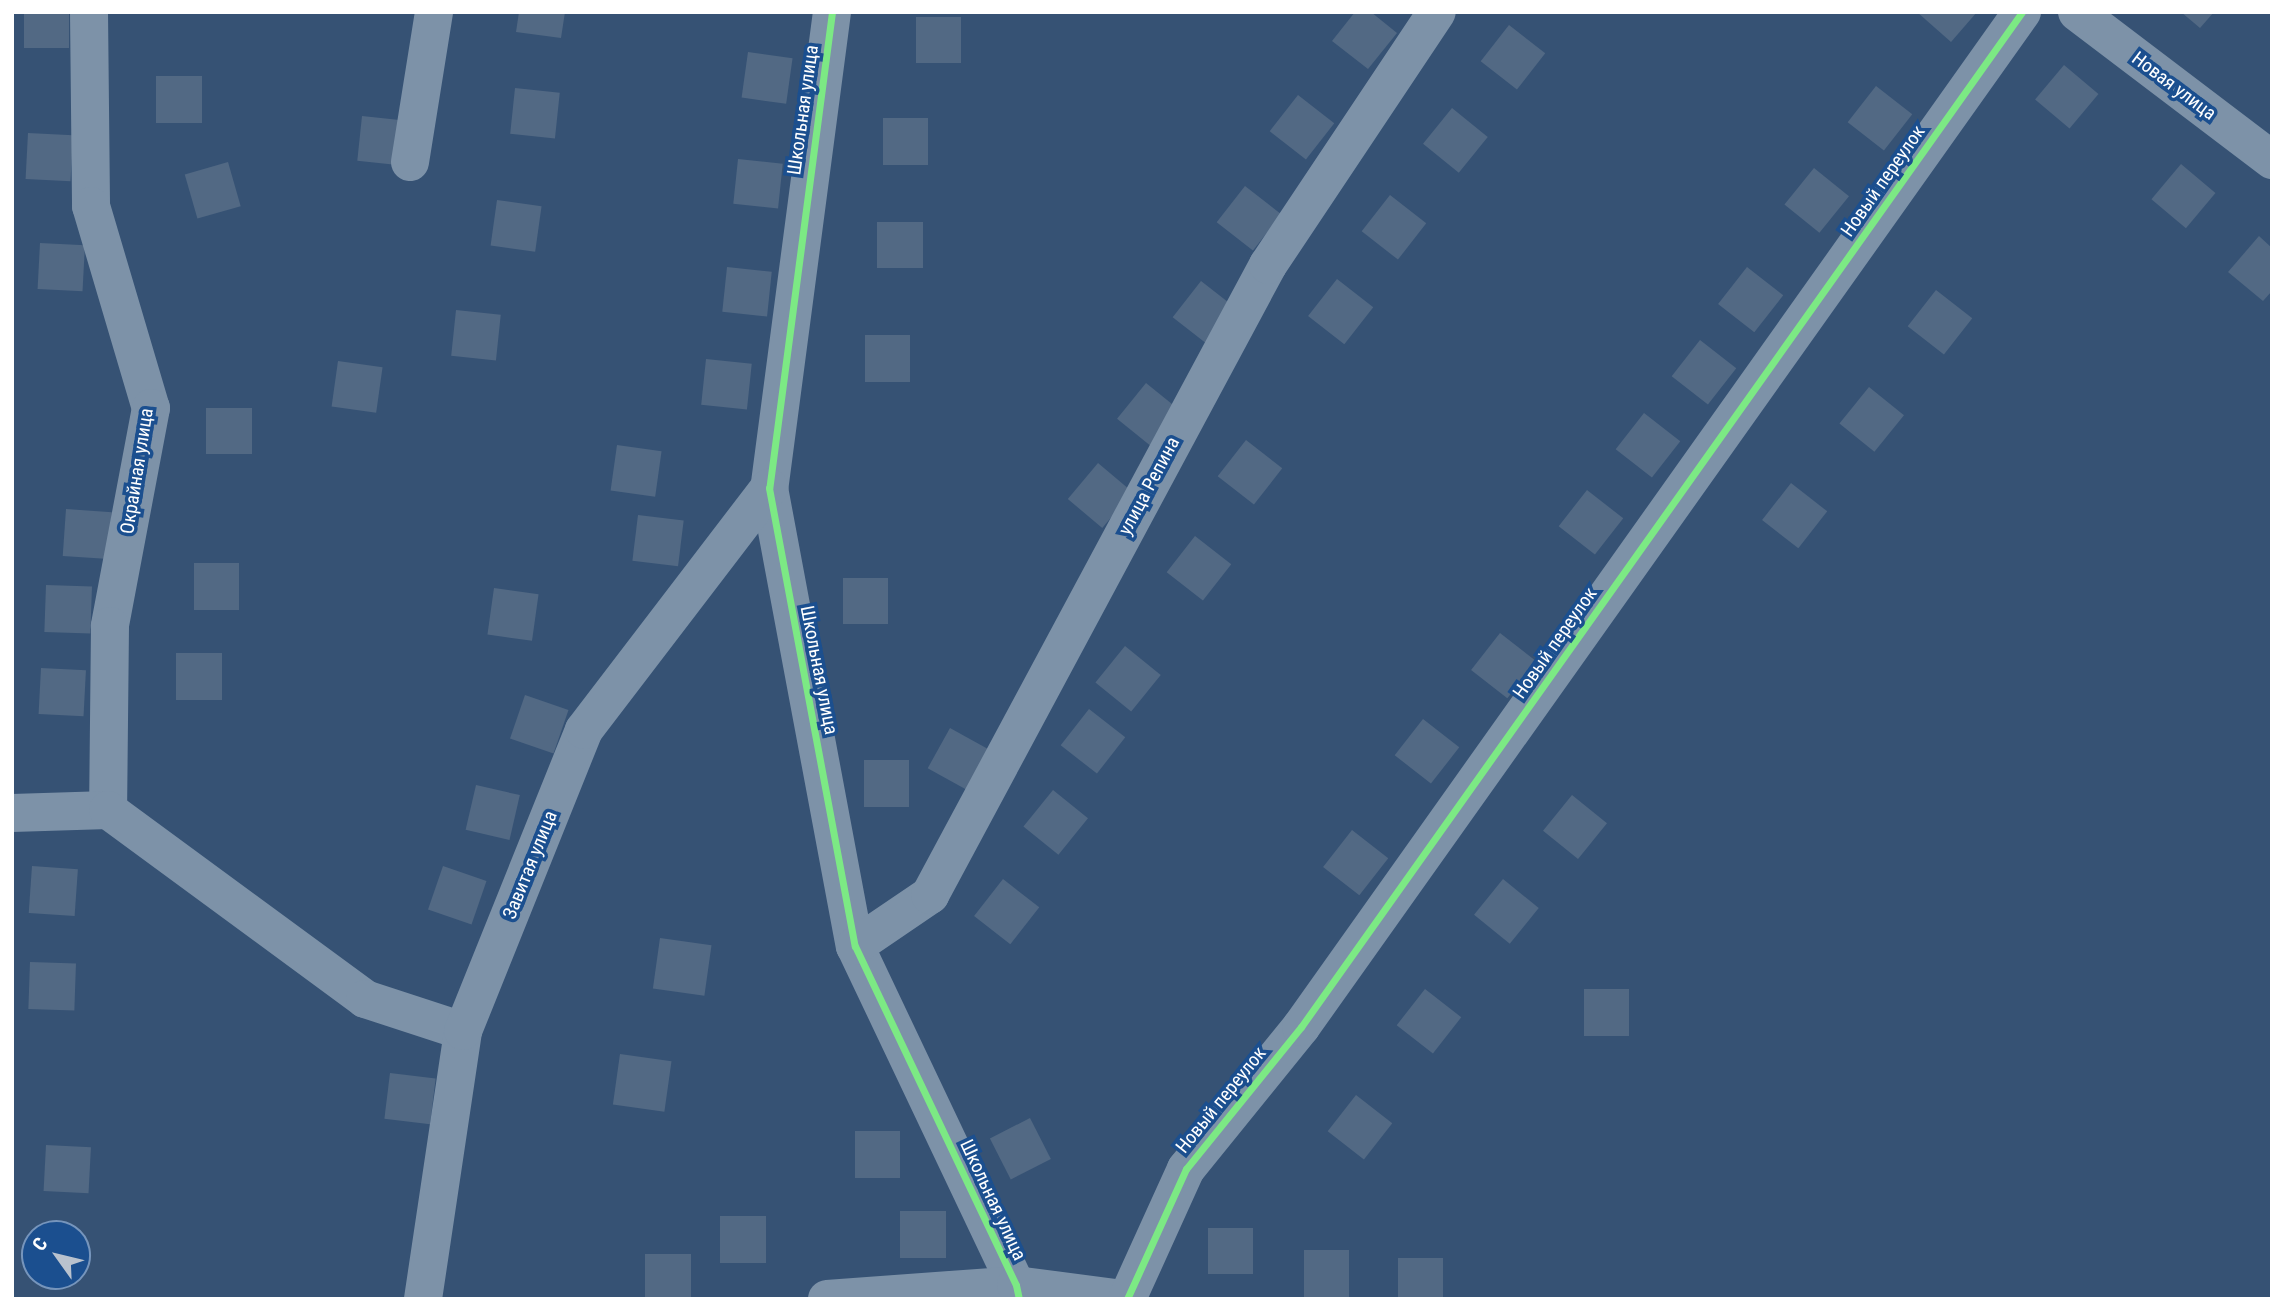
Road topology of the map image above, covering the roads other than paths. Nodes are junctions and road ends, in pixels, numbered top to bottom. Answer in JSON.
{"nodes":[{"id":1,"x":89,"y":12,"type":"edge"},
{"id":2,"x":435,"y":12,"type":"edge"},
{"id":3,"x":832,"y":12,"type":"edge"},
{"id":4,"x":1437,"y":12,"type":"edge"},
{"id":5,"x":2022,"y":12,"type":"edge"},
{"id":6,"x":2077,"y":12,"type":"edge"},
{"id":7,"x":2272,"y":160,"type":"edge"},
{"id":8,"x":410,"y":162,"type":"dead end"},
{"id":9,"x":769,"y":488,"type":"junction"},
{"id":10,"x":108,"y":810,"type":"junction"},
{"id":11,"x":12,"y":813,"type":"edge"},
{"id":12,"x":855,"y":946,"type":"junction"},
{"id":13,"x":463,"y":1031,"type":"junction"},
{"id":14,"x":1018,"y":1292,"type":"edge"},
{"id":15,"x":424,"y":1299,"type":"edge"},
{"id":16,"x":827,"y":1299,"type":"edge"},
{"id":17,"x":1125,"y":1299,"type":"edge"}],
"edges":[{"from":1,"to":10,"type":"street","name":"Окрайная улица"},
{"from":2,"to":8,"type":"street"},
{"from":3,"to":9,"type":"street","name":"Школьная улица"},
{"from":4,"to":12,"type":"street","name":"улица Репина"},
{"from":5,"to":17,"type":"street","name":"Новый переулок"},
{"from":6,"to":7,"type":"street","name":"Новая улица"},
{"from":9,"to":12,"type":"street","name":"Школьная улица"},
{"from":9,"to":13,"type":"street","name":"Завитая улица"},
{"from":10,"to":11,"type":"street"},
{"from":10,"to":13,"type":"street"},
{"from":12,"to":14,"type":"street","name":"Школьная улица"},
{"from":13,"to":15,"type":"street","name":"Завитая улица"},
{"from":14,"to":16,"type":"street"},
{"from":14,"to":17,"type":"street"}]}
